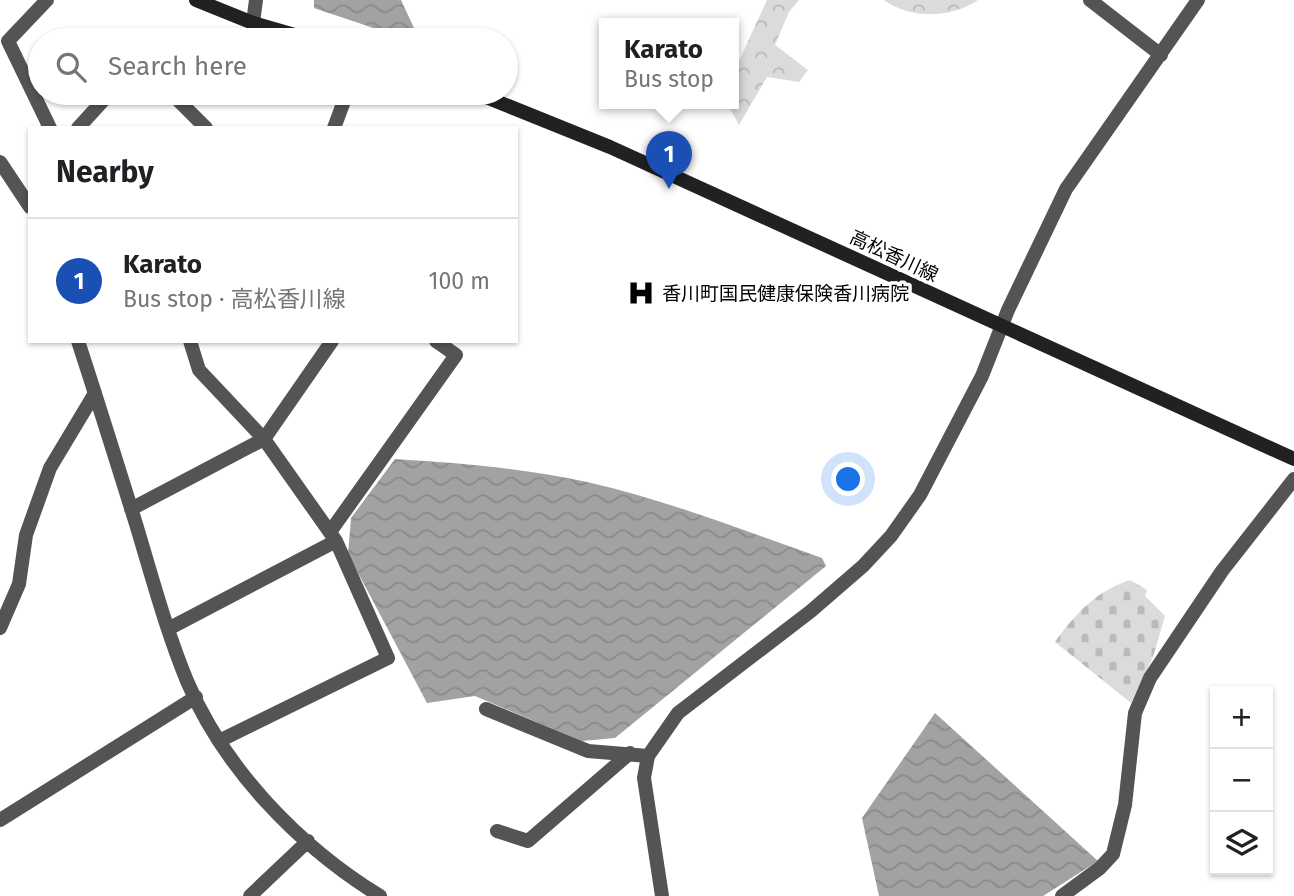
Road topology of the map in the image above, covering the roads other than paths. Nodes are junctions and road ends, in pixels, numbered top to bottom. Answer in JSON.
{"nodes":[{"id":1,"x":47,"y":0,"type":"edge"},
{"id":2,"x":196,"y":0,"type":"edge"},
{"id":3,"x":256,"y":0,"type":"edge"},
{"id":4,"x":1090,"y":0,"type":"edge"},
{"id":5,"x":1198,"y":0,"type":"edge"},
{"id":6,"x":253,"y":23,"type":"junction"},
{"id":7,"x":270,"y":28,"type":"edge"},
{"id":8,"x":1161,"y":55,"type":"junction"},
{"id":9,"x":28,"y":82,"type":"edge"},
{"id":10,"x":39,"y":105,"type":"edge"},
{"id":11,"x":99,"y":105,"type":"edge"},
{"id":12,"x":183,"y":105,"type":"edge"},
{"id":13,"x":343,"y":105,"type":"edge"},
{"id":14,"x":506,"y":105,"type":"edge"},
{"id":15,"x":49,"y":126,"type":"edge"},
{"id":16,"x":80,"y":126,"type":"edge"},
{"id":17,"x":204,"y":126,"type":"edge"},
{"id":18,"x":335,"y":126,"type":"edge"},
{"id":19,"x":0,"y":163,"type":"edge"},
{"id":20,"x":28,"y":204,"type":"edge"},
{"id":21,"x":1001,"y":327,"type":"junction"},
{"id":22,"x":79,"y":343,"type":"edge"},
{"id":23,"x":331,"y":343,"type":"edge"},
{"id":24,"x":439,"y":343,"type":"edge"},
{"id":25,"x":195,"y":345,"type":"edge"},
{"id":26,"x":95,"y":393,"type":"junction"},
{"id":27,"x":264,"y":439,"type":"junction"},
{"id":28,"x":1294,"y":459,"type":"edge"},
{"id":29,"x":1294,"y":479,"type":"edge"},
{"id":30,"x":131,"y":509,"type":"junction"},
{"id":31,"x":333,"y":536,"type":"junction"},
{"id":32,"x":0,"y":628,"type":"edge"},
{"id":33,"x":168,"y":629,"type":"junction"},
{"id":34,"x":196,"y":697,"type":"junction"},
{"id":35,"x":486,"y":709,"type":"dead end"},
{"id":36,"x":221,"y":740,"type":"junction"},
{"id":37,"x":630,"y":753,"type":"junction"},
{"id":38,"x":648,"y":756,"type":"junction"},
{"id":39,"x":0,"y":820,"type":"edge"},
{"id":40,"x":497,"y":831,"type":"dead end"},
{"id":41,"x":308,"y":841,"type":"junction"},
{"id":42,"x":250,"y":896,"type":"edge"},
{"id":43,"x":380,"y":896,"type":"edge"},
{"id":44,"x":662,"y":896,"type":"edge"},
{"id":45,"x":1062,"y":896,"type":"edge"}],
"edges":[{"from":1,"to":9,"type":"street"},
{"from":2,"to":6,"type":"main road"},
{"from":3,"to":6,"type":"street"},
{"from":4,"to":8,"type":"street"},
{"from":5,"to":8,"type":"street"},
{"from":6,"to":7,"type":"main road"},
{"from":8,"to":21,"type":"street"},
{"from":10,"to":15,"type":"street"},
{"from":11,"to":16,"type":"street"},
{"from":12,"to":17,"type":"street"},
{"from":13,"to":18,"type":"street"},
{"from":14,"to":21,"type":"main road","name":"高松香川線"},
{"from":19,"to":20,"type":"street"},
{"from":21,"to":28,"type":"main road","name":"高松香川線"},
{"from":21,"to":38,"type":"street"},
{"from":22,"to":26,"type":"street"},
{"from":23,"to":27,"type":"street"},
{"from":24,"to":31,"type":"street"},
{"from":25,"to":27,"type":"street"},
{"from":26,"to":30,"type":"street"},
{"from":26,"to":32,"type":"street"},
{"from":27,"to":30,"type":"street"},
{"from":27,"to":31,"type":"street"},
{"from":29,"to":45,"type":"street"},
{"from":30,"to":33,"type":"street"},
{"from":31,"to":33,"type":"street"},
{"from":31,"to":36,"type":"street"},
{"from":33,"to":34,"type":"street"},
{"from":34,"to":36,"type":"street"},
{"from":34,"to":39,"type":"street"},
{"from":35,"to":37,"type":"street"},
{"from":36,"to":41,"type":"street"},
{"from":37,"to":38,"type":"street"},
{"from":37,"to":40,"type":"street"},
{"from":38,"to":44,"type":"street"},
{"from":41,"to":42,"type":"street"},
{"from":41,"to":43,"type":"street"}]}
